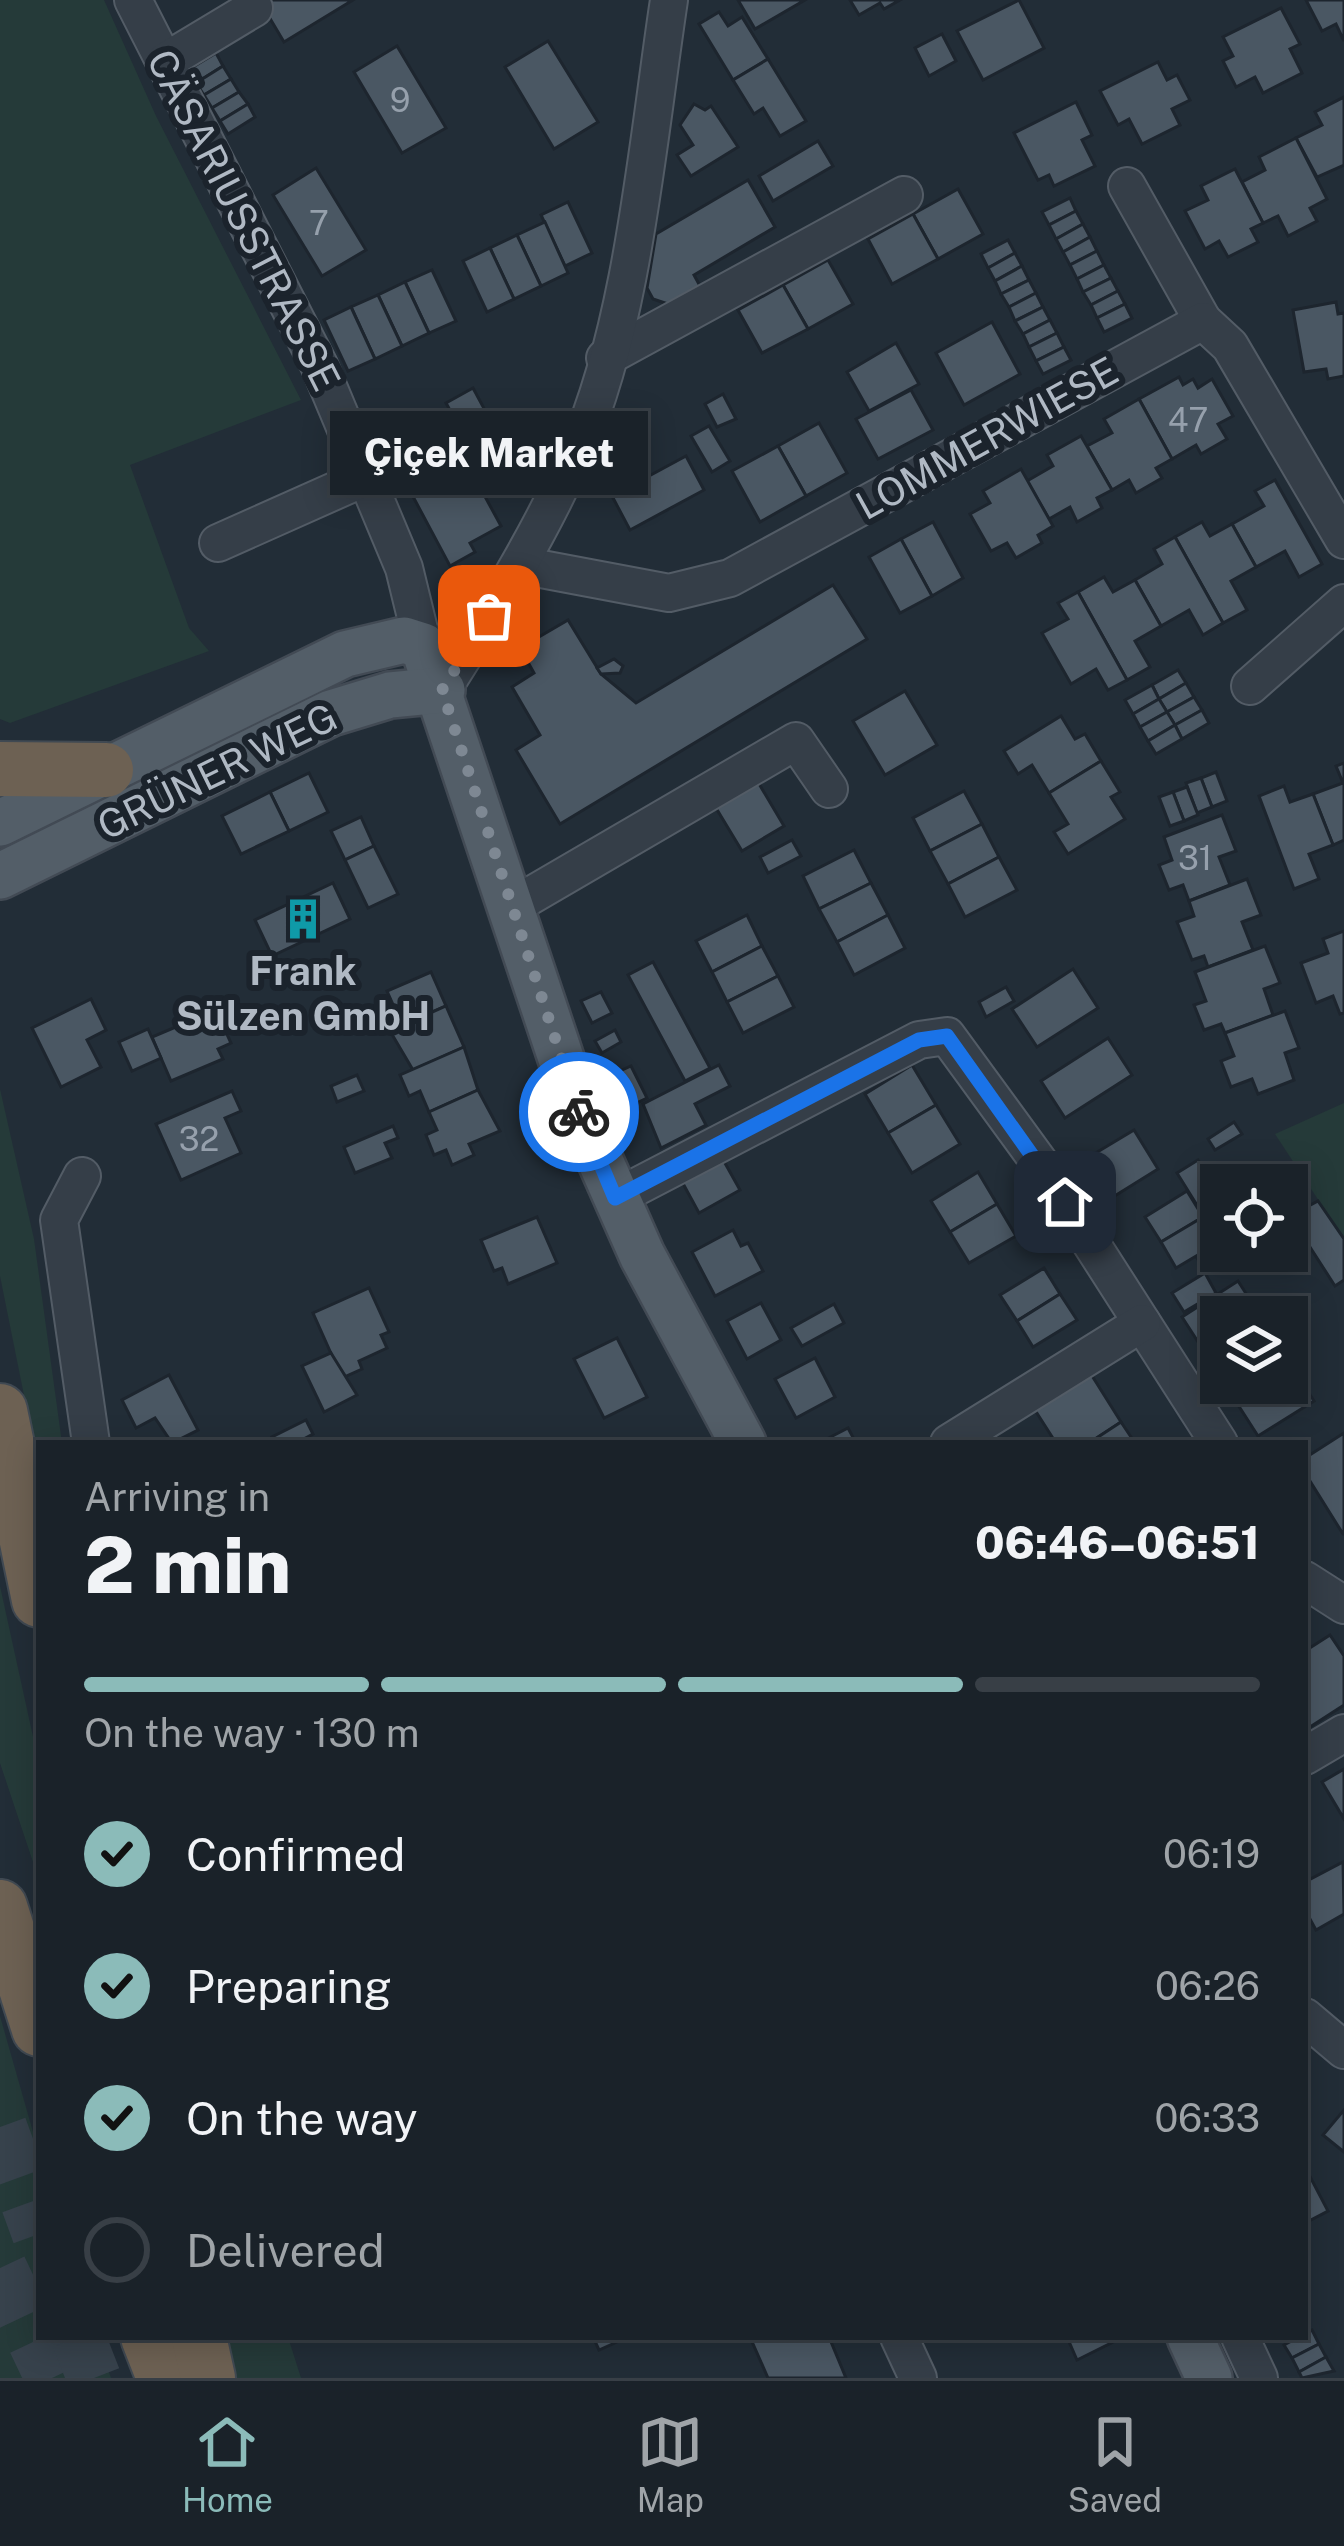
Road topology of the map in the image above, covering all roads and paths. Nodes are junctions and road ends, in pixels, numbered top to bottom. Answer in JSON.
{"nodes":[{"id":1,"x":133,"y":0,"type":"edge"},
{"id":2,"x":669,"y":0,"type":"edge"},
{"id":3,"x":254,"y":8,"type":"dead end"},
{"id":4,"x":166,"y":62,"type":"junction"},
{"id":5,"x":1127,"y":186,"type":"dead end"},
{"id":6,"x":904,"y":195,"type":"dead end"},
{"id":7,"x":1203,"y":321,"type":"junction"},
{"id":8,"x":605,"y":358,"type":"junction"},
{"id":9,"x":366,"y":476,"type":"junction"},
{"id":10,"x":1344,"y":540,"type":"edge"},
{"id":11,"x":218,"y":543,"type":"dead end"},
{"id":12,"x":520,"y":566,"type":"junction"},
{"id":13,"x":1344,"y":603,"type":"edge"},
{"id":14,"x":423,"y":646,"type":"junction"},
{"id":15,"x":1250,"y":686,"type":"dead end"},
{"id":16,"x":442,"y":690,"type":"junction"},
{"id":17,"x":0,"y":769,"type":"edge"},
{"id":18,"x":106,"y":770,"type":"junction"},
{"id":19,"x":829,"y":789,"type":"dead end"},
{"id":20,"x":0,"y":823,"type":"edge"},
{"id":21,"x":0,"y":876,"type":"edge"},
{"id":22,"x":513,"y":906,"type":"junction"},
{"id":23,"x":82,"y":1176,"type":"dead end"},
{"id":24,"x":615,"y":1198,"type":"junction"},
{"id":25,"x":1142,"y":1323,"type":"junction"},
{"id":26,"x":0,"y":1411,"type":"edge"},
{"id":27,"x":91,"y":1440,"type":"edge"},
{"id":28,"x":741,"y":1440,"type":"edge"},
{"id":29,"x":955,"y":1440,"type":"edge"},
{"id":30,"x":1217,"y":1440,"type":"edge"},
{"id":31,"x":1308,"y":1582,"type":"edge"},
{"id":32,"x":36,"y":1585,"type":"edge"},
{"id":33,"x":1344,"y":1605,"type":"edge"},
{"id":34,"x":1344,"y":1733,"type":"edge"},
{"id":35,"x":1308,"y":1754,"type":"edge"},
{"id":36,"x":0,"y":1907,"type":"edge"},
{"id":37,"x":36,"y":2020,"type":"edge"},
{"id":38,"x":1308,"y":2020,"type":"edge"},
{"id":39,"x":1344,"y":2050,"type":"edge"},
{"id":40,"x":149,"y":2340,"type":"edge"},
{"id":41,"x":200,"y":2340,"type":"edge"},
{"id":42,"x":900,"y":2340,"type":"edge"},
{"id":43,"x":1191,"y":2340,"type":"edge"},
{"id":44,"x":1241,"y":2340,"type":"edge"},
{"id":45,"x":164,"y":2378,"type":"edge"},
{"id":46,"x":208,"y":2378,"type":"edge"},
{"id":47,"x":918,"y":2378,"type":"edge"},
{"id":48,"x":1209,"y":2378,"type":"edge"},
{"id":49,"x":1259,"y":2378,"type":"edge"}],
"edges":[{"from":1,"to":4,"type":"street","name":"CÄSARIUSSTRASSE"},
{"from":2,"to":8,"type":"street"},
{"from":3,"to":4,"type":"street"},
{"from":4,"to":9,"type":"street","name":"CÄSARIUSSTRASSE"},
{"from":5,"to":7,"type":"street"},
{"from":6,"to":8,"type":"street"},
{"from":7,"to":10,"type":"street"},
{"from":7,"to":12,"type":"street","name":"LOMMERWIESE"},
{"from":8,"to":12,"type":"street"},
{"from":9,"to":11,"type":"street"},
{"from":9,"to":14,"type":"street","name":"CÄSARIUSSTRASSE"},
{"from":12,"to":16,"type":"street"},
{"from":13,"to":15,"type":"street"},
{"from":14,"to":16,"type":"main road","name":"CÄSARIUSSTRASSE"},
{"from":14,"to":18,"type":"main road","name":"GRÜNER WEG"},
{"from":16,"to":21,"type":"main road","name":"GRÜNER WEG"},
{"from":16,"to":22,"type":"main road","name":"CÄSARIUSSTRASSE"},
{"from":17,"to":18,"type":"highway"},
{"from":18,"to":20,"type":"main road","name":"GRÜNER WEG"},
{"from":19,"to":22,"type":"street"},
{"from":22,"to":24,"type":"main road","name":"CÄSARIUSSTRASSE"},
{"from":23,"to":27,"type":"street"},
{"from":24,"to":25,"type":"street"},
{"from":24,"to":28,"type":"main road","name":"CÄSARIUSSTRASSE"},
{"from":25,"to":29,"type":"street"},
{"from":25,"to":30,"type":"street"},
{"from":26,"to":32,"type":"highway"},
{"from":31,"to":33,"type":"street"},
{"from":34,"to":35,"type":"street"},
{"from":36,"to":37,"type":"highway"},
{"from":38,"to":39,"type":"street"},
{"from":40,"to":45,"type":"highway"},
{"from":41,"to":46,"type":"highway"},
{"from":42,"to":47,"type":"street"},
{"from":43,"to":48,"type":"main road"},
{"from":44,"to":49,"type":"street"}]}
